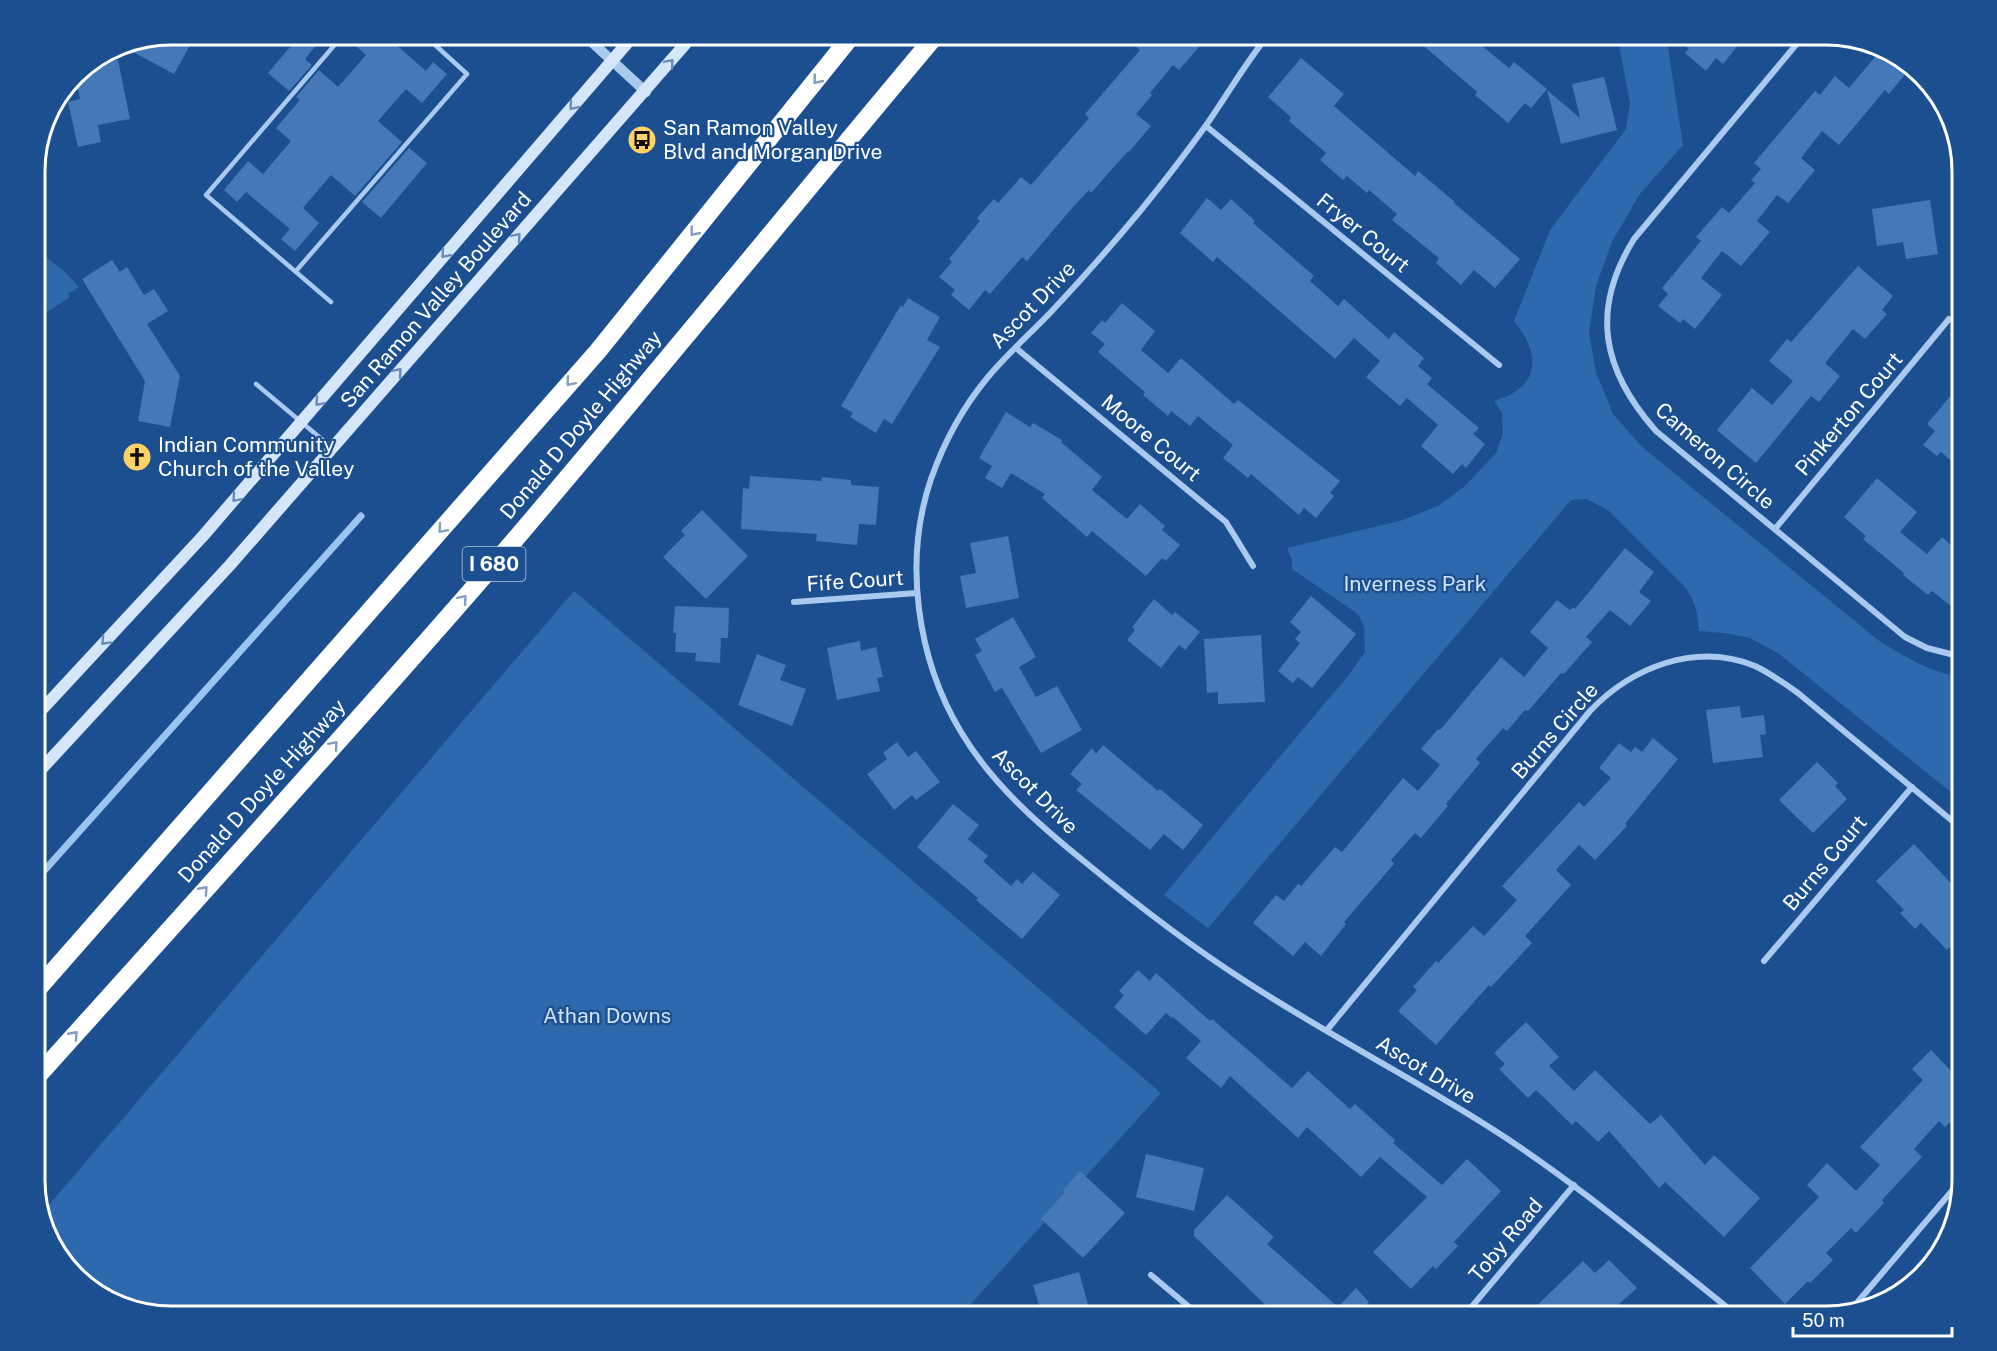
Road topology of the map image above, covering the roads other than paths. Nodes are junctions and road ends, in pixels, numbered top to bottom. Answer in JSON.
{"nodes":[{"id":1,"x":336,"y":45,"type":"edge"},
{"id":2,"x":435,"y":45,"type":"edge"},
{"id":3,"x":594,"y":45,"type":"edge"},
{"id":4,"x":626,"y":45,"type":"edge"},
{"id":5,"x":685,"y":45,"type":"edge"},
{"id":6,"x":845,"y":45,"type":"edge"},
{"id":7,"x":928,"y":45,"type":"edge"},
{"id":8,"x":1261,"y":45,"type":"edge"},
{"id":9,"x":1796,"y":45,"type":"edge"},
{"id":10,"x":612,"y":62,"type":"junction"},
{"id":11,"x":646,"y":92,"type":"junction"},
{"id":12,"x":1206,"y":126,"type":"junction"},
{"id":13,"x":296,"y":271,"type":"junction"},
{"id":14,"x":331,"y":302,"type":"dead end"},
{"id":15,"x":1949,"y":319,"type":"dead end"},
{"id":16,"x":1016,"y":348,"type":"junction"},
{"id":17,"x":1499,"y":365,"type":"dead end"},
{"id":18,"x":256,"y":384,"type":"dead end"},
{"id":19,"x":302,"y":422,"type":"junction"},
{"id":20,"x":333,"y":448,"type":"junction"},
{"id":21,"x":1775,"y":529,"type":"junction"},
{"id":22,"x":1253,"y":566,"type":"dead end"},
{"id":23,"x":917,"y":593,"type":"junction"},
{"id":24,"x":794,"y":602,"type":"dead end"},
{"id":25,"x":1952,"y":654,"type":"edge"},
{"id":26,"x":47,"y":704,"type":"edge"},
{"id":27,"x":45,"y":765,"type":"edge"},
{"id":28,"x":1912,"y":787,"type":"junction"},
{"id":29,"x":1952,"y":821,"type":"edge"},
{"id":30,"x":1764,"y":961,"type":"dead end"},
{"id":31,"x":45,"y":981,"type":"edge"},
{"id":32,"x":1327,"y":1030,"type":"junction"},
{"id":33,"x":45,"y":1068,"type":"edge"},
{"id":34,"x":1574,"y":1185,"type":"junction"},
{"id":35,"x":1952,"y":1191,"type":"edge"},
{"id":36,"x":1151,"y":1275,"type":"dead end"},
{"id":37,"x":1858,"y":1302,"type":"edge"},
{"id":38,"x":1187,"y":1306,"type":"edge"},
{"id":39,"x":1473,"y":1306,"type":"edge"},
{"id":40,"x":1724,"y":1306,"type":"edge"}],
"edges":[{"from":1,"to":13,"type":"lane"},
{"from":2,"to":13,"type":"lane"},
{"from":3,"to":10,"type":"street"},
{"from":4,"to":10,"type":"main road","name":"San Ramon Valley Boulevard"},
{"from":11,"to":5,"type":"main road","name":"San Ramon Valley Boulevard","one_way":true},
{"from":6,"to":31,"type":"highway","name":"Donald D Doyle Highway","number":"I 680","one_way":true},
{"from":33,"to":7,"type":"highway","name":"Donald D Doyle Highway","number":"I 680","one_way":true},
{"from":8,"to":12,"type":"street","name":"Ascot Drive"},
{"from":9,"to":21,"type":"street","name":"Cameron Circle"},
{"from":10,"to":11,"type":"street"},
{"from":10,"to":19,"type":"main road","name":"San Ramon Valley Boulevard","one_way":true},
{"from":20,"to":11,"type":"main road","name":"San Ramon Valley Boulevard","one_way":true},
{"from":12,"to":16,"type":"street","name":"Ascot Drive"},
{"from":12,"to":17,"type":"street","name":"Fryer Court"},
{"from":13,"to":14,"type":"lane"},
{"from":15,"to":21,"type":"street","name":"Pinkerton Court"},
{"from":16,"to":22,"type":"street","name":"Moore Court"},
{"from":16,"to":23,"type":"street","name":"Ascot Drive"},
{"from":18,"to":19,"type":"lane"},
{"from":19,"to":20,"type":"lane"},
{"from":19,"to":26,"type":"main road","name":"San Ramon Valley Boulevard","one_way":true},
{"from":20,"to":27,"type":"main road","name":"San Ramon Valley Boulevard"},
{"from":21,"to":25,"type":"street","name":"Cameron Circle"},
{"from":23,"to":24,"type":"street","name":"Fife Court"},
{"from":23,"to":32,"type":"street","name":"Ascot Drive"},
{"from":28,"to":29,"type":"street","name":"Burns Circle"},
{"from":28,"to":30,"type":"street","name":"Burns Court"},
{"from":28,"to":32,"type":"street","name":"Burns Circle"},
{"from":32,"to":34,"type":"street","name":"Ascot Drive"},
{"from":34,"to":39,"type":"street","name":"Toby Road"},
{"from":34,"to":40,"type":"street","name":"Ascot Drive"},
{"from":35,"to":37,"type":"street"},
{"from":36,"to":38,"type":"street"}]}
